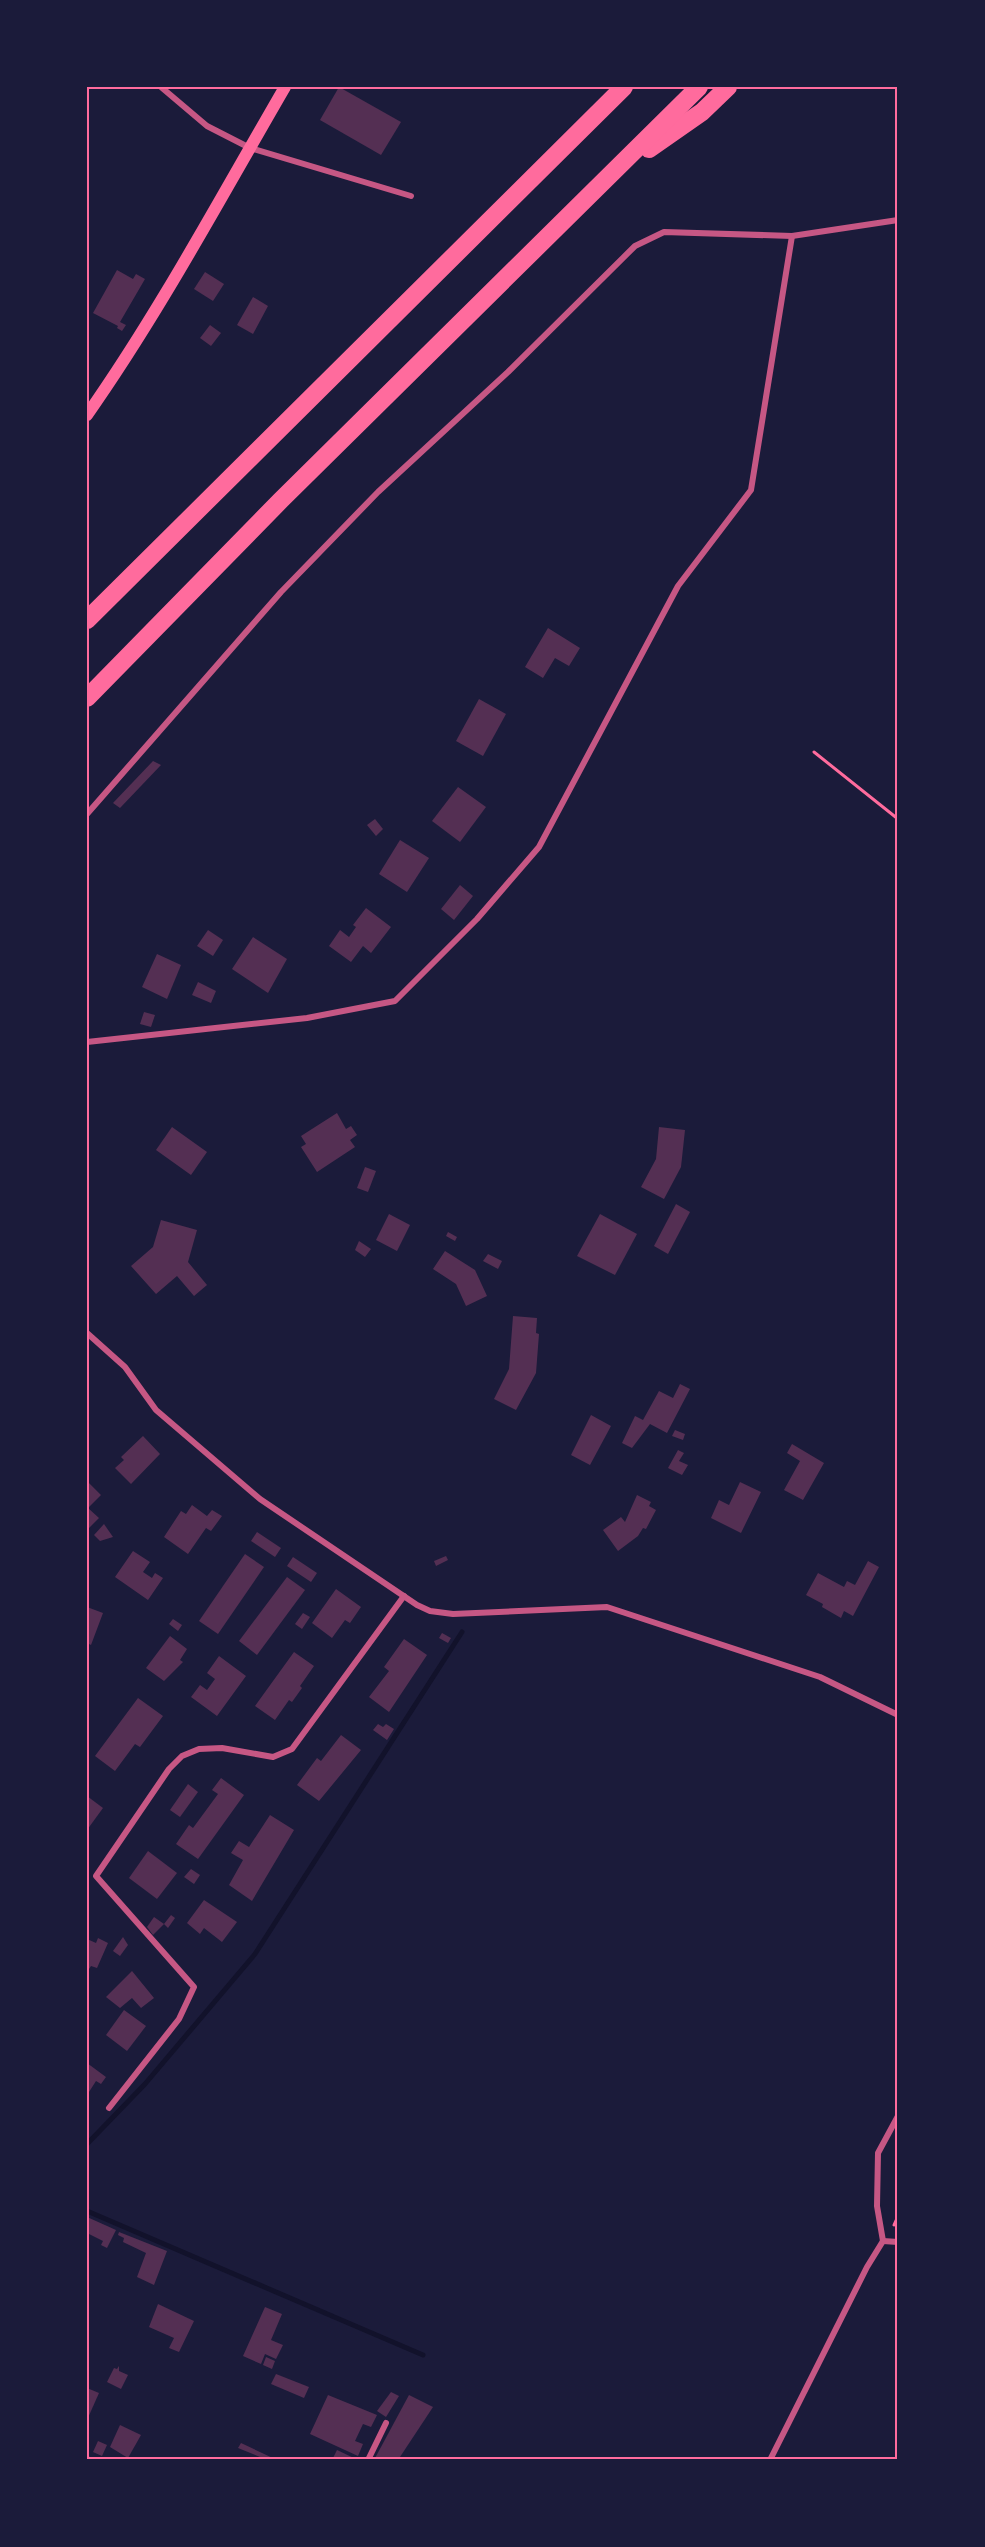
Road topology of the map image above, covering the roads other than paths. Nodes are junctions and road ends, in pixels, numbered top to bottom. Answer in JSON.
{"nodes":[{"id":1,"x":161,"y":87,"type":"edge"},
{"id":2,"x":285,"y":87,"type":"edge"},
{"id":3,"x":624,"y":87,"type":"edge"},
{"id":4,"x":699,"y":87,"type":"edge"},
{"id":5,"x":728,"y":87,"type":"edge"},
{"id":6,"x":250,"y":148,"type":"junction"},
{"id":7,"x":611,"y":176,"type":"junction"},
{"id":8,"x":411,"y":196,"type":"dead end"},
{"id":9,"x":898,"y":220,"type":"edge"},
{"id":10,"x":792,"y":236,"type":"junction"},
{"id":11,"x":87,"y":415,"type":"edge"},
{"id":12,"x":87,"y":620,"type":"edge"},
{"id":13,"x":87,"y":698,"type":"edge"},
{"id":14,"x":87,"y":814,"type":"edge"},
{"id":15,"x":87,"y":1042,"type":"edge"},
{"id":16,"x":87,"y":1333,"type":"edge"},
{"id":17,"x":404,"y":1596,"type":"junction"},
{"id":18,"x":898,"y":1715,"type":"edge"},
{"id":19,"x":109,"y":2108,"type":"dead end"},
{"id":20,"x":898,"y":2116,"type":"edge"},
{"id":21,"x":883,"y":2241,"type":"junction"},
{"id":22,"x":898,"y":2242,"type":"edge"},
{"id":23,"x":386,"y":2423,"type":"dead end"},
{"id":24,"x":368,"y":2460,"type":"edge"},
{"id":25,"x":770,"y":2460,"type":"edge"}],
"edges":[{"from":1,"to":6,"type":"street"},
{"from":2,"to":6,"type":"main road"},
{"from":3,"to":12,"type":"highway"},
{"from":4,"to":7,"type":"highway"},
{"from":5,"to":7,"type":"highway"},
{"from":6,"to":8,"type":"street"},
{"from":6,"to":11,"type":"main road"},
{"from":7,"to":13,"type":"highway"},
{"from":9,"to":10,"type":"street"},
{"from":10,"to":14,"type":"street"},
{"from":10,"to":15,"type":"street"},
{"from":16,"to":17,"type":"street"},
{"from":17,"to":18,"type":"street"},
{"from":17,"to":19,"type":"street"},
{"from":20,"to":21,"type":"street"},
{"from":21,"to":22,"type":"street"},
{"from":21,"to":25,"type":"street"},
{"from":23,"to":24,"type":"street"}]}
